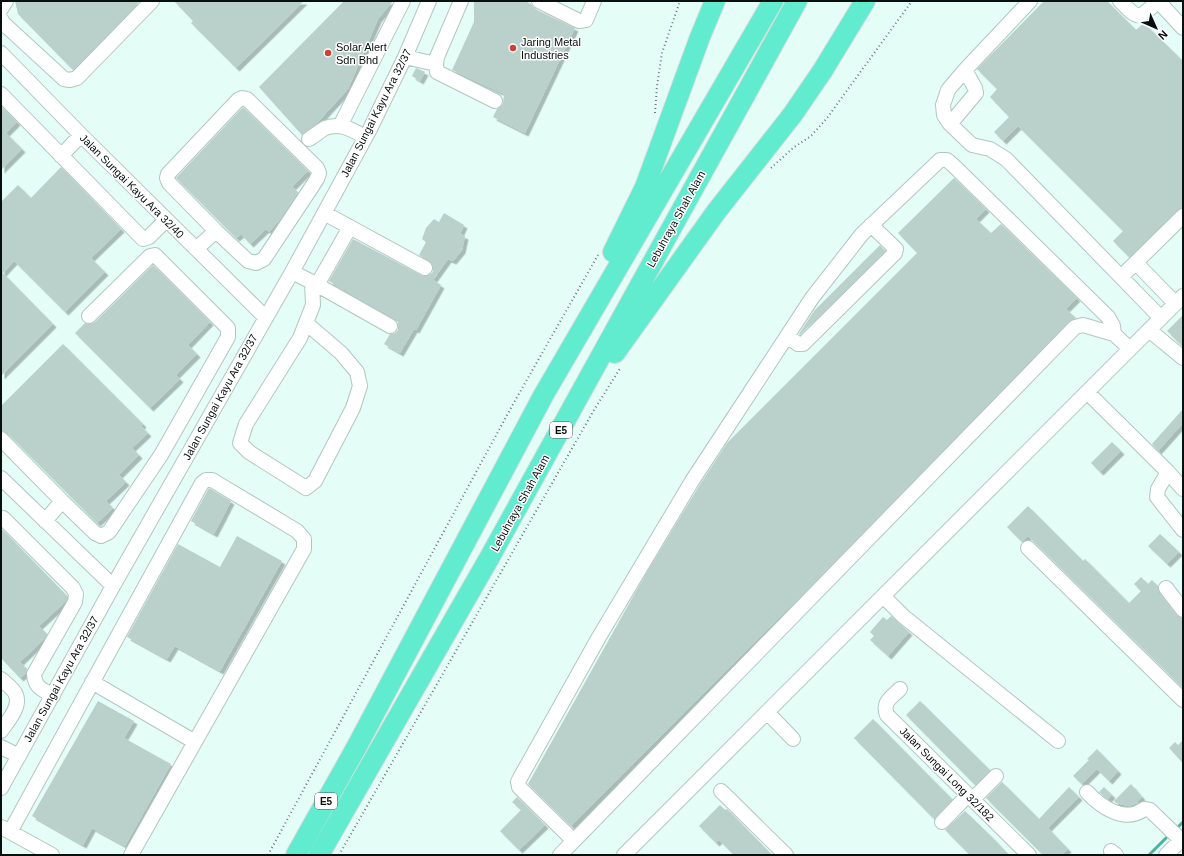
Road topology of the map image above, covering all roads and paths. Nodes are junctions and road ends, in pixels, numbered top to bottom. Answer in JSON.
{"nodes":[{"id":1,"x":6,"y":1,"type":"edge"},
{"id":2,"x":152,"y":1,"type":"edge"},
{"id":3,"x":403,"y":1,"type":"edge"},
{"id":4,"x":429,"y":1,"type":"edge"},
{"id":5,"x":461,"y":1,"type":"edge"},
{"id":6,"x":539,"y":1,"type":"edge"},
{"id":7,"x":594,"y":1,"type":"edge"},
{"id":8,"x":680,"y":1,"type":"edge"},
{"id":9,"x":715,"y":1,"type":"edge"},
{"id":10,"x":773,"y":1,"type":"edge"},
{"id":11,"x":797,"y":1,"type":"edge"},
{"id":12,"x":865,"y":1,"type":"edge"},
{"id":13,"x":912,"y":1,"type":"edge"},
{"id":14,"x":1030,"y":1,"type":"edge"},
{"id":15,"x":1120,"y":1,"type":"edge"},
{"id":16,"x":1158,"y":1,"type":"edge"},
{"id":17,"x":1,"y":9,"type":"edge"},
{"id":18,"x":1,"y":18,"type":"edge"},
{"id":19,"x":1183,"y":28,"type":"edge"},
{"id":20,"x":1,"y":53,"type":"edge"},
{"id":21,"x":405,"y":57,"type":"junction"},
{"id":22,"x":436,"y":64,"type":"junction"},
{"id":23,"x":965,"y":70,"type":"junction"},
{"id":24,"x":1,"y":94,"type":"edge"},
{"id":25,"x":495,"y":101,"type":"dead end"},
{"id":26,"x":655,"y":115,"type":"dead end"},
{"id":27,"x":950,"y":124,"type":"junction"},
{"id":28,"x":340,"y":126,"type":"junction"},
{"id":29,"x":81,"y":135,"type":"junction"},
{"id":30,"x":365,"y":137,"type":"junction"},
{"id":31,"x":309,"y":139,"type":"dead end"},
{"id":32,"x":61,"y":156,"type":"junction"},
{"id":33,"x":770,"y":169,"type":"dead end"},
{"id":34,"x":324,"y":213,"type":"junction"},
{"id":35,"x":1183,"y":216,"type":"edge"},
{"id":36,"x":166,"y":220,"type":"junction"},
{"id":37,"x":871,"y":225,"type":"junction"},
{"id":38,"x":350,"y":227,"type":"junction"},
{"id":39,"x":216,"y":231,"type":"junction"},
{"id":40,"x":196,"y":249,"type":"junction"},
{"id":41,"x":600,"y":250,"type":"dead end"},
{"id":42,"x":1136,"y":263,"type":"junction"},
{"id":43,"x":425,"y":268,"type":"dead end"},
{"id":44,"x":292,"y":272,"type":"junction"},
{"id":45,"x":1121,"y":277,"type":"junction"},
{"id":46,"x":314,"y":284,"type":"junction"},
{"id":47,"x":1179,"y":300,"type":"edge"},
{"id":48,"x":89,"y":316,"type":"dead end"},
{"id":49,"x":265,"y":317,"type":"junction"},
{"id":50,"x":1161,"y":318,"type":"junction"},
{"id":51,"x":306,"y":323,"type":"junction"},
{"id":52,"x":390,"y":326,"type":"dead end"},
{"id":53,"x":1148,"y":330,"type":"junction"},
{"id":54,"x":1114,"y":334,"type":"junction"},
{"id":55,"x":787,"y":336,"type":"junction"},
{"id":56,"x":1130,"y":349,"type":"junction"},
{"id":57,"x":1183,"y":358,"type":"edge"},
{"id":58,"x":622,"y":365,"type":"dead end"},
{"id":59,"x":1087,"y":392,"type":"junction"},
{"id":60,"x":543,"y":396,"type":"junction"},
{"id":61,"x":556,"y":438,"type":"junction"},
{"id":62,"x":1,"y":439,"type":"edge"},
{"id":63,"x":1168,"y":472,"type":"junction"},
{"id":64,"x":3,"y":485,"type":"edge"},
{"id":65,"x":1183,"y":489,"type":"edge"},
{"id":66,"x":62,"y":501,"type":"junction"},
{"id":67,"x":3,"y":518,"type":"dead end"},
{"id":68,"x":45,"y":521,"type":"junction"},
{"id":69,"x":1183,"y":530,"type":"edge"},
{"id":70,"x":1028,"y":548,"type":"dead end"},
{"id":71,"x":113,"y":586,"type":"junction"},
{"id":72,"x":1166,"y":588,"type":"dead end"},
{"id":73,"x":883,"y":596,"type":"junction"},
{"id":74,"x":1183,"y":610,"type":"edge"},
{"id":75,"x":1,"y":679,"type":"edge"},
{"id":76,"x":92,"y":682,"type":"junction"},
{"id":77,"x":900,"y":689,"type":"dead end"},
{"id":78,"x":53,"y":696,"type":"junction"},
{"id":79,"x":1183,"y":700,"type":"edge"},
{"id":80,"x":767,"y":712,"type":"junction"},
{"id":81,"x":1,"y":731,"type":"edge"},
{"id":82,"x":793,"y":740,"type":"dead end"},
{"id":83,"x":1058,"y":741,"type":"dead end"},
{"id":84,"x":195,"y":742,"type":"junction"},
{"id":85,"x":1,"y":747,"type":"edge"},
{"id":86,"x":19,"y":756,"type":"junction"},
{"id":87,"x":996,"y":776,"type":"dead end"},
{"id":88,"x":1,"y":788,"type":"edge"},
{"id":89,"x":721,"y":790,"type":"dead end"},
{"id":90,"x":1086,"y":792,"type":"dead end"},
{"id":91,"x":971,"y":797,"type":"junction"},
{"id":92,"x":942,"y":822,"type":"dead end"},
{"id":93,"x":6,"y":830,"type":"edge"},
{"id":94,"x":573,"y":840,"type":"junction"},
{"id":95,"x":1176,"y":848,"type":"edge"},
{"id":96,"x":52,"y":855,"type":"edge"},
{"id":97,"x":131,"y":855,"type":"edge"},
{"id":98,"x":268,"y":855,"type":"edge"},
{"id":99,"x":296,"y":855,"type":"edge"},
{"id":100,"x":318,"y":855,"type":"edge"},
{"id":101,"x":339,"y":855,"type":"edge"},
{"id":102,"x":560,"y":855,"type":"edge"},
{"id":103,"x":624,"y":855,"type":"edge"},
{"id":104,"x":786,"y":855,"type":"edge"},
{"id":105,"x":1029,"y":855,"type":"edge"}],
"edges":[{"from":1,"to":17,"type":"street"},
{"from":2,"to":18,"type":"street"},
{"from":3,"to":28,"type":"street"},
{"from":4,"to":21,"type":"street","name":"Jalan Sungai Kayu Ara 32/37"},
{"from":5,"to":22,"type":"street"},
{"from":6,"to":7,"type":"street"},
{"from":8,"to":26,"type":"path"},
{"from":9,"to":60,"type":"highway"},
{"from":10,"to":60,"type":"highway","number":"E5"},
{"from":11,"to":61,"type":"highway","name":"Lebuhraya Shah Alam","number":"E5"},
{"from":12,"to":61,"type":"highway"},
{"from":13,"to":33,"type":"path"},
{"from":14,"to":23,"type":"street"},
{"from":15,"to":16,"type":"street"},
{"from":16,"to":19,"type":"street"},
{"from":20,"to":29,"type":"street","name":"Jalan Sungai Kayu Ara 32/40"},
{"from":21,"to":22,"type":"street"},
{"from":21,"to":30,"type":"street","name":"Jalan Sungai Kayu Ara 32/37"},
{"from":22,"to":25,"type":"street"},
{"from":23,"to":27,"type":"street"},
{"from":23,"to":27,"type":"street"},
{"from":24,"to":32,"type":"street"},
{"from":27,"to":45,"type":"street"},
{"from":28,"to":30,"type":"street"},
{"from":28,"to":31,"type":"street"},
{"from":29,"to":32,"type":"street"},
{"from":29,"to":36,"type":"street","name":"Jalan Sungai Kayu Ara 32/40"},
{"from":30,"to":34,"type":"street","name":"Jalan Sungai Kayu Ara 32/37"},
{"from":32,"to":36,"type":"street"},
{"from":34,"to":38,"type":"street"},
{"from":34,"to":44,"type":"street","name":"Jalan Sungai Kayu Ara 32/37"},
{"from":35,"to":42,"type":"street"},
{"from":36,"to":40,"type":"street","name":"Jalan Sungai Kayu Ara 32/40"},
{"from":37,"to":54,"type":"street"},
{"from":37,"to":55,"type":"street"},
{"from":37,"to":55,"type":"street"},
{"from":38,"to":43,"type":"street"},
{"from":38,"to":46,"type":"street"},
{"from":39,"to":39,"type":"street"},
{"from":39,"to":40,"type":"street"},
{"from":40,"to":49,"type":"street","name":"Jalan Sungai Kayu Ara 32/40"},
{"from":41,"to":98,"type":"path"},
{"from":42,"to":45,"type":"street"},
{"from":42,"to":47,"type":"street"},
{"from":44,"to":46,"type":"street"},
{"from":44,"to":49,"type":"street","name":"Jalan Sungai Kayu Ara 32/37"},
{"from":45,"to":50,"type":"street"},
{"from":46,"to":51,"type":"street"},
{"from":46,"to":52,"type":"street"},
{"from":47,"to":50,"type":"street"},
{"from":48,"to":66,"type":"street"},
{"from":49,"to":71,"type":"street","name":"Jalan Sungai Kayu Ara 32/37"},
{"from":50,"to":53,"type":"street"},
{"from":51,"to":51,"type":"street"},
{"from":53,"to":56,"type":"street"},
{"from":53,"to":57,"type":"street"},
{"from":54,"to":56,"type":"street"},
{"from":54,"to":94,"type":"street"},
{"from":55,"to":94,"type":"street"},
{"from":56,"to":59,"type":"street"},
{"from":58,"to":101,"type":"path"},
{"from":59,"to":63,"type":"street"},
{"from":59,"to":73,"type":"street"},
{"from":60,"to":99,"type":"highway","number":"E5"},
{"from":61,"to":100,"type":"highway","name":"Lebuhraya Shah Alam","number":"E5"},
{"from":62,"to":66,"type":"street"},
{"from":63,"to":65,"type":"street"},
{"from":63,"to":69,"type":"street"},
{"from":64,"to":68,"type":"street"},
{"from":66,"to":68,"type":"street"},
{"from":67,"to":78,"type":"street"},
{"from":68,"to":71,"type":"street"},
{"from":70,"to":79,"type":"street"},
{"from":71,"to":78,"type":"street","name":"Jalan Sungai Kayu Ara 32/37"},
{"from":72,"to":74,"type":"street"},
{"from":73,"to":80,"type":"street"},
{"from":73,"to":83,"type":"street"},
{"from":75,"to":81,"type":"street"},
{"from":76,"to":84,"type":"street"},
{"from":76,"to":84,"type":"street"},
{"from":76,"to":93,"type":"street"},
{"from":77,"to":91,"type":"street","name":"Jalan Sungai Long 32/182"},
{"from":78,"to":86,"type":"street","name":"Jalan Sungai Kayu Ara 32/37"},
{"from":80,"to":82,"type":"street"},
{"from":80,"to":103,"type":"street"},
{"from":84,"to":97,"type":"street"},
{"from":85,"to":86,"type":"street"},
{"from":86,"to":88,"type":"street","name":"Jalan Sungai Kayu Ara 32/37"},
{"from":87,"to":91,"type":"street"},
{"from":89,"to":104,"type":"street"},
{"from":90,"to":95,"type":"street"},
{"from":91,"to":92,"type":"street"},
{"from":91,"to":105,"type":"street","name":"Jalan Sungai Long 32/182"},
{"from":93,"to":96,"type":"street"},
{"from":94,"to":102,"type":"street"}]}
